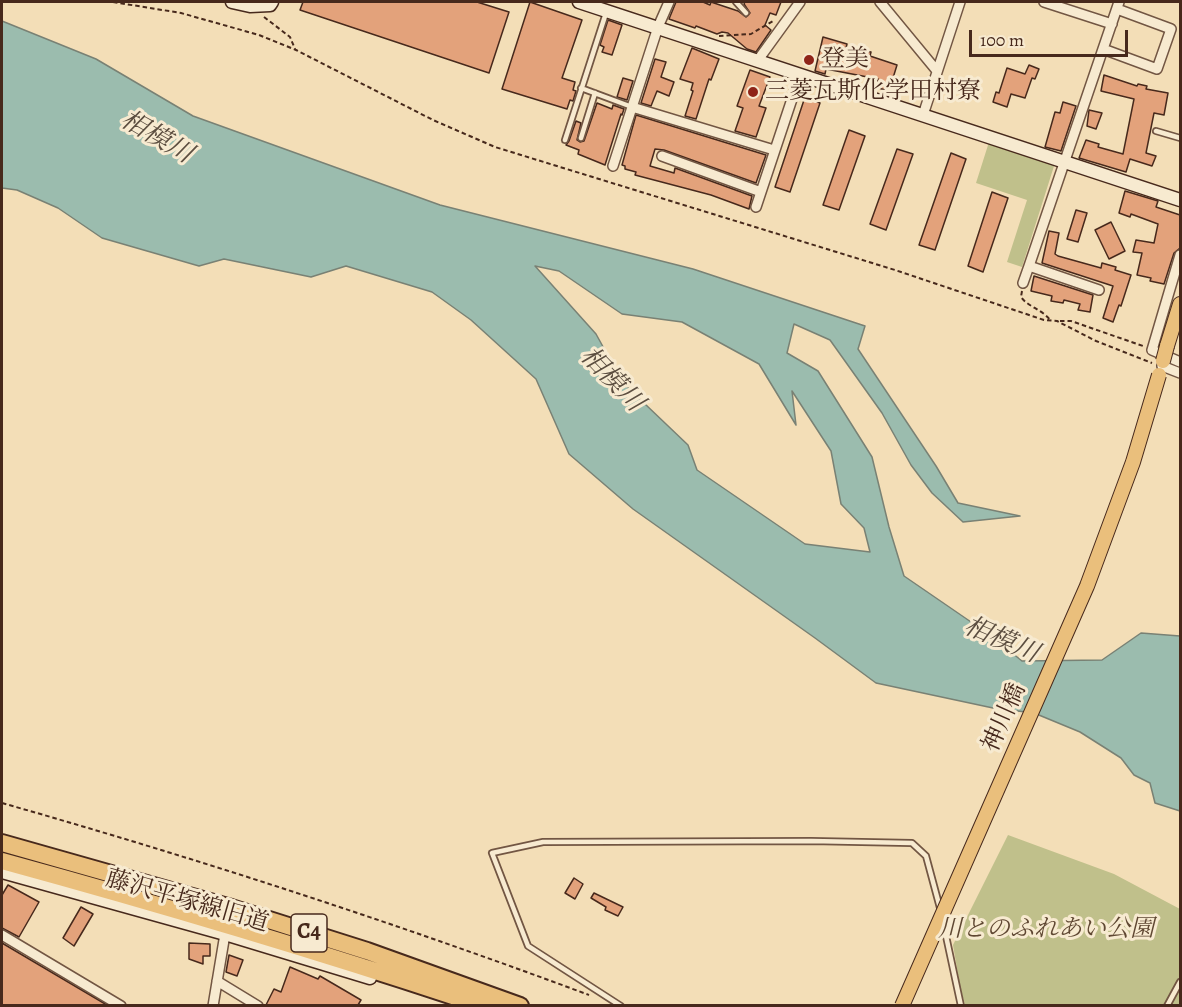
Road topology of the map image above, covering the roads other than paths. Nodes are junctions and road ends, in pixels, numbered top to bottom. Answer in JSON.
{"nodes":[{"id":1,"x":232,"y":2,"type":"edge"},
{"id":2,"x":272,"y":2,"type":"edge"},
{"id":3,"x":579,"y":2,"type":"edge"},
{"id":4,"x":669,"y":2,"type":"edge"},
{"id":5,"x":736,"y":2,"type":"edge"},
{"id":6,"x":800,"y":2,"type":"edge"},
{"id":7,"x":960,"y":2,"type":"edge"},
{"id":8,"x":1044,"y":2,"type":"edge"},
{"id":9,"x":884,"y":4,"type":"edge"},
{"id":10,"x":1118,"y":5,"type":"edge"},
{"id":11,"x":607,"y":10,"type":"junction"},
{"id":12,"x":746,"y":13,"type":"dead end"},
{"id":13,"x":1112,"y":24,"type":"junction"},
{"id":14,"x":658,"y":27,"type":"junction"},
{"id":15,"x":1103,"y":49,"type":"junction"},
{"id":16,"x":758,"y":60,"type":"junction"},
{"id":17,"x":938,"y":71,"type":"junction"},
{"id":18,"x":800,"y":75,"type":"junction"},
{"id":19,"x":581,"y":88,"type":"junction"},
{"id":20,"x":595,"y":93,"type":"junction"},
{"id":21,"x":632,"y":107,"type":"junction"},
{"id":22,"x":923,"y":115,"type":"junction"},
{"id":23,"x":1156,"y":131,"type":"dead end"},
{"id":24,"x":580,"y":138,"type":"dead end"},
{"id":25,"x":1180,"y":138,"type":"edge"},
{"id":26,"x":565,"y":140,"type":"dead end"},
{"id":27,"x":774,"y":150,"type":"junction"},
{"id":28,"x":662,"y":156,"type":"dead end"},
{"id":29,"x":1064,"y":161,"type":"junction"},
{"id":30,"x":613,"y":166,"type":"dead end"},
{"id":31,"x":761,"y":192,"type":"junction"},
{"id":32,"x":1180,"y":200,"type":"edge"},
{"id":33,"x":756,"y":207,"type":"dead end"},
{"id":34,"x":1180,"y":255,"type":"edge"},
{"id":35,"x":1029,"y":266,"type":"junction"},
{"id":36,"x":1023,"y":283,"type":"road end"},
{"id":37,"x":1099,"y":290,"type":"dead end"},
{"id":38,"x":1180,"y":304,"type":"edge"},
{"id":39,"x":1180,"y":358,"type":"edge"},
{"id":40,"x":1161,"y":367,"type":"junction"},
{"id":41,"x":1180,"y":373,"type":"edge"},
{"id":42,"x":2,"y":843,"type":"edge"},
{"id":43,"x":2,"y":861,"type":"edge"},
{"id":44,"x":2,"y":872,"type":"edge"},
{"id":45,"x":225,"y":934,"type":"junction"},
{"id":46,"x":2,"y":936,"type":"edge"},
{"id":47,"x":217,"y":981,"type":"junction"},
{"id":48,"x":1180,"y":982,"type":"edge"},
{"id":49,"x":121,"y":1005,"type":"edge"},
{"id":50,"x":213,"y":1005,"type":"edge"},
{"id":51,"x":258,"y":1005,"type":"edge"},
{"id":52,"x":463,"y":1005,"type":"edge"},
{"id":53,"x":483,"y":1005,"type":"edge"},
{"id":54,"x":520,"y":1005,"type":"edge"},
{"id":55,"x":621,"y":1005,"type":"edge"},
{"id":56,"x":902,"y":1005,"type":"edge"},
{"id":57,"x":961,"y":1005,"type":"edge"},
{"id":58,"x":1167,"y":1005,"type":"edge"}],
"edges":[{"from":1,"to":2,"type":"street"},
{"from":3,"to":11,"type":"street"},
{"from":4,"to":14,"type":"street"},
{"from":5,"to":12,"type":"lane"},
{"from":6,"to":16,"type":"street"},
{"from":7,"to":17,"type":"street"},
{"from":8,"to":13,"type":"street"},
{"from":9,"to":17,"type":"street"},
{"from":10,"to":13,"type":"street"},
{"from":10,"to":15,"type":"street"},
{"from":11,"to":14,"type":"street"},
{"from":11,"to":19,"type":"lane"},
{"from":13,"to":15,"type":"street"},
{"from":14,"to":16,"type":"street"},
{"from":14,"to":21,"type":"street"},
{"from":15,"to":29,"type":"street"},
{"from":16,"to":18,"type":"street"},
{"from":17,"to":22,"type":"street"},
{"from":18,"to":22,"type":"street"},
{"from":18,"to":27,"type":"street"},
{"from":19,"to":20,"type":"lane"},
{"from":19,"to":26,"type":"lane"},
{"from":20,"to":21,"type":"lane"},
{"from":20,"to":24,"type":"lane"},
{"from":21,"to":27,"type":"street"},
{"from":21,"to":30,"type":"street"},
{"from":22,"to":29,"type":"street"},
{"from":23,"to":25,"type":"lane"},
{"from":27,"to":31,"type":"street"},
{"from":28,"to":31,"type":"street"},
{"from":29,"to":32,"type":"street"},
{"from":29,"to":35,"type":"street"},
{"from":31,"to":33,"type":"street"},
{"from":34,"to":39,"type":"street"},
{"from":35,"to":36,"type":"street"},
{"from":35,"to":37,"type":"street"},
{"from":38,"to":40,"type":"main road","name":"神川橋","bridge":true},
{"from":40,"to":41,"type":"street"},
{"from":40,"to":56,"type":"main road","name":"神川橋","bridge":true},
{"from":42,"to":54,"type":"highway","number":"C4"},
{"from":43,"to":53,"type":"highway","number":"C4"},
{"from":44,"to":45,"type":"street","name":"藤沢平塚線旧道"},
{"from":45,"to":47,"type":"street"},
{"from":45,"to":52,"type":"street","name":"藤沢平塚線旧道"},
{"from":46,"to":49,"type":"street"},
{"from":47,"to":50,"type":"street"},
{"from":47,"to":51,"type":"street"},
{"from":48,"to":58,"type":"lane"},
{"from":55,"to":57,"type":"lane"}]}
